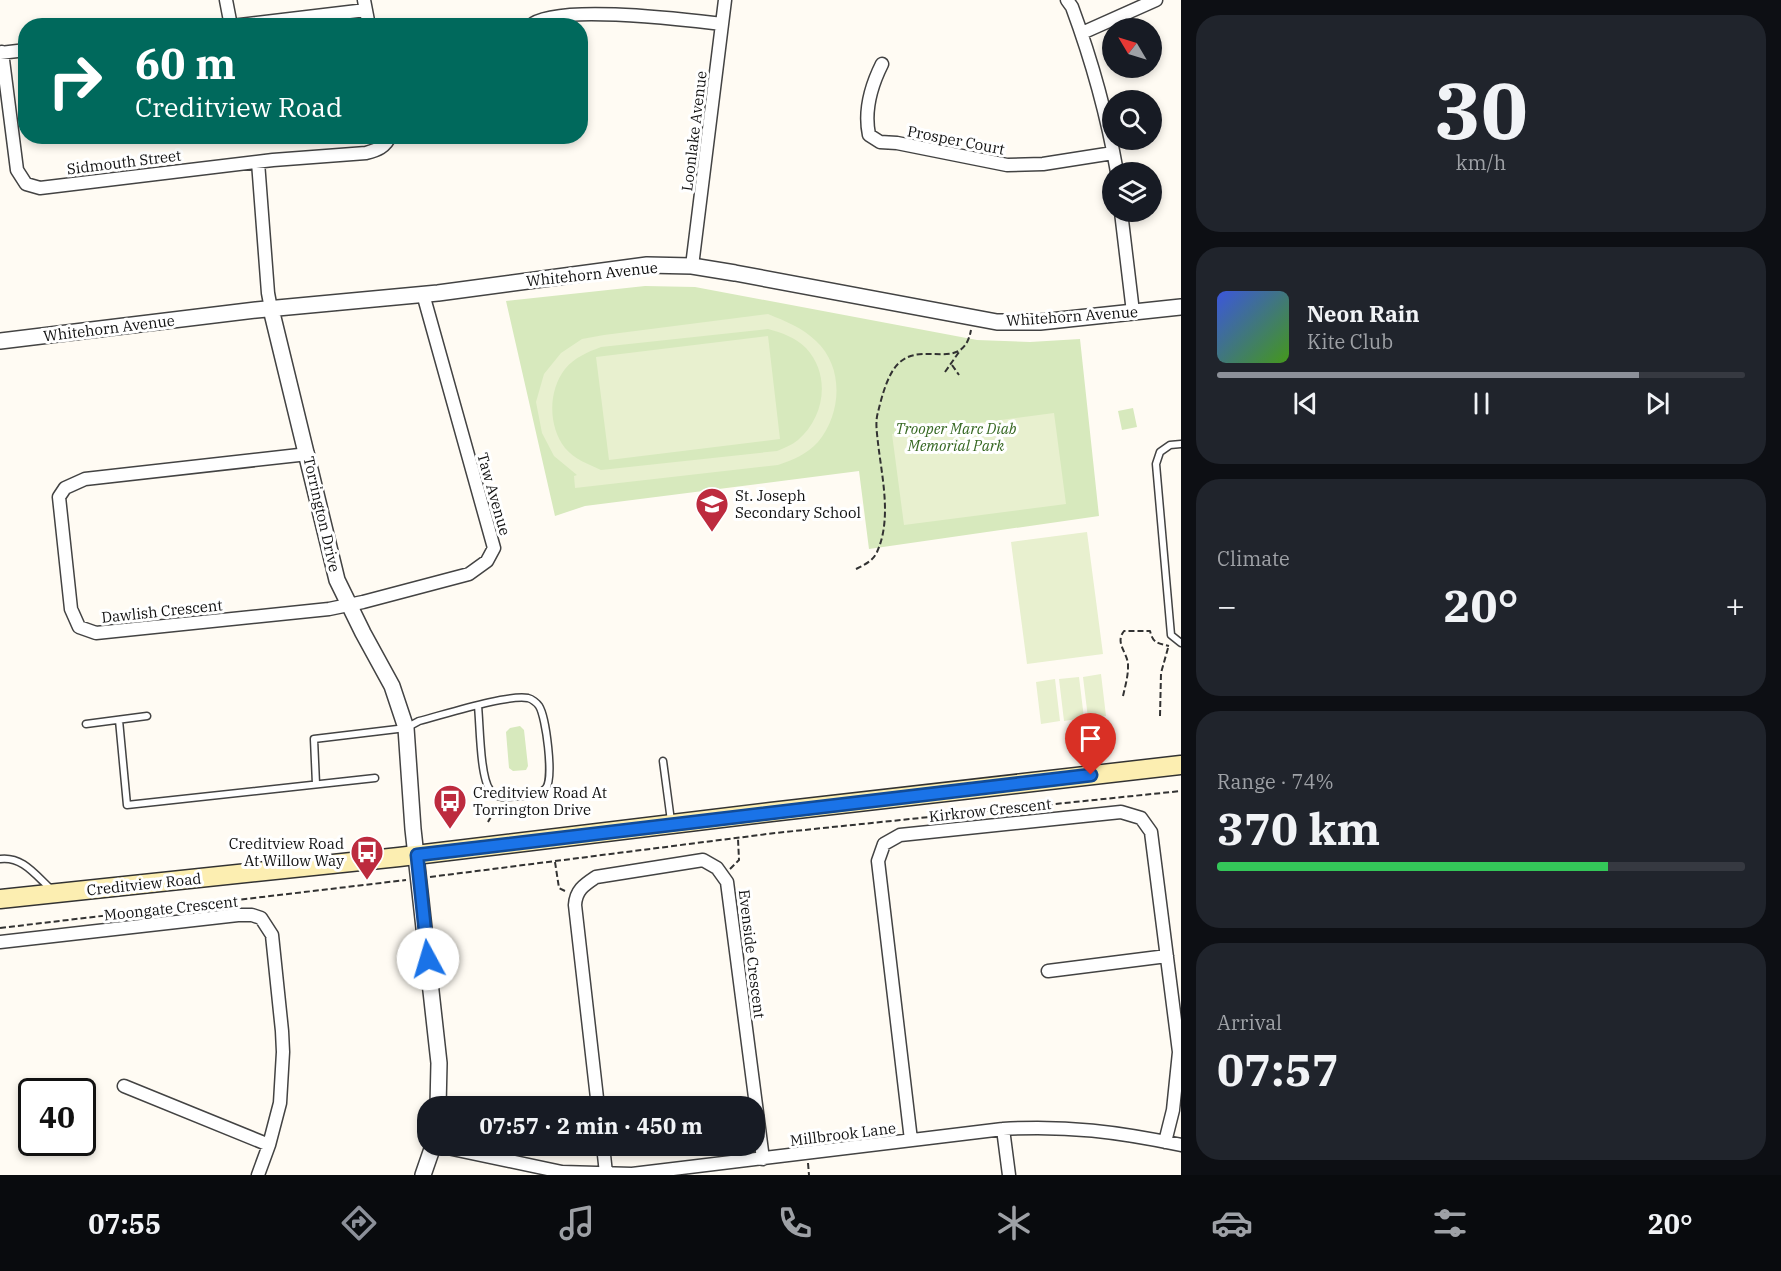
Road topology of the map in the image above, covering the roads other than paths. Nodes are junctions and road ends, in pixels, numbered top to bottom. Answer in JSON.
{"nodes":[{"id":1,"x":226,"y":0,"type":"edge"},
{"id":2,"x":725,"y":0,"type":"edge"},
{"id":3,"x":1067,"y":0,"type":"edge"},
{"id":4,"x":1156,"y":0,"type":"edge"},
{"id":5,"x":365,"y":5,"type":"edge"},
{"id":6,"x":230,"y":18,"type":"edge"},
{"id":7,"x":283,"y":18,"type":"edge"},
{"id":8,"x":554,"y":18,"type":"edge"},
{"id":9,"x":722,"y":24,"type":"junction"},
{"id":10,"x":1082,"y":33,"type":"junction"},
{"id":11,"x":18,"y":51,"type":"edge"},
{"id":12,"x":1,"y":52,"type":"edge"},
{"id":13,"x":882,"y":63,"type":"dead end"},
{"id":14,"x":386,"y":144,"type":"edge"},
{"id":15,"x":1113,"y":153,"type":"junction"},
{"id":16,"x":258,"y":162,"type":"junction"},
{"id":17,"x":1115,"y":162,"type":"edge"},
{"id":18,"x":1122,"y":222,"type":"edge"},
{"id":19,"x":692,"y":266,"type":"junction"},
{"id":20,"x":423,"y":294,"type":"junction"},
{"id":21,"x":1181,"y":307,"type":"edge"},
{"id":22,"x":271,"y":309,"type":"junction"},
{"id":23,"x":1133,"y":312,"type":"junction"},
{"id":24,"x":0,"y":341,"type":"edge"},
{"id":25,"x":1181,"y":444,"type":"edge"},
{"id":26,"x":308,"y":454,"type":"junction"},
{"id":27,"x":350,"y":605,"type":"junction"},
{"id":28,"x":1181,"y":643,"type":"edge"},
{"id":29,"x":478,"y":706,"type":"junction"},
{"id":30,"x":147,"y":716,"type":"dead end"},
{"id":31,"x":119,"y":720,"type":"junction"},
{"id":32,"x":86,"y":724,"type":"dead end"},
{"id":33,"x":406,"y":728,"type":"junction"},
{"id":34,"x":663,"y":761,"type":"dead end"},
{"id":35,"x":1181,"y":765,"type":"edge"},
{"id":36,"x":375,"y":778,"type":"dead end"},
{"id":37,"x":316,"y":784,"type":"junction"},
{"id":38,"x":672,"y":824,"type":"junction"},
{"id":39,"x":417,"y":855,"type":"junction"},
{"id":40,"x":0,"y":859,"type":"edge"},
{"id":41,"x":55,"y":893,"type":"junction"},
{"id":42,"x":0,"y":899,"type":"edge"},
{"id":43,"x":0,"y":942,"type":"edge"},
{"id":44,"x":1167,"y":956,"type":"junction"},
{"id":45,"x":1048,"y":971,"type":"dead end"},
{"id":46,"x":124,"y":1086,"type":"dead end"},
{"id":47,"x":438,"y":1096,"type":"edge"},
{"id":48,"x":597,"y":1096,"type":"edge"},
{"id":49,"x":755,"y":1096,"type":"edge"},
{"id":50,"x":1003,"y":1129,"type":"junction"},
{"id":51,"x":911,"y":1140,"type":"junction"},
{"id":52,"x":1165,"y":1142,"type":"junction"},
{"id":53,"x":269,"y":1145,"type":"junction"},
{"id":54,"x":1181,"y":1145,"type":"edge"},
{"id":55,"x":430,"y":1156,"type":"edge"},
{"id":56,"x":486,"y":1156,"type":"edge"},
{"id":57,"x":604,"y":1156,"type":"edge"},
{"id":58,"x":763,"y":1156,"type":"edge"},
{"id":59,"x":763,"y":1159,"type":"junction"},
{"id":60,"x":606,"y":1173,"type":"junction"},
{"id":61,"x":258,"y":1175,"type":"edge"},
{"id":62,"x":423,"y":1175,"type":"edge"},
{"id":63,"x":1009,"y":1175,"type":"edge"}],
"edges":[{"from":1,"to":6,"type":"street"},
{"from":2,"to":9,"type":"street","name":"Loonlake Avenue"},
{"from":3,"to":10,"type":"street"},
{"from":4,"to":10,"type":"street"},
{"from":5,"to":7,"type":"street"},
{"from":8,"to":9,"type":"street"},
{"from":9,"to":19,"type":"street","name":"Loonlake Avenue"},
{"from":10,"to":15,"type":"street"},
{"from":11,"to":12,"type":"street"},
{"from":12,"to":16,"type":"street","name":"Sidmouth Street"},
{"from":13,"to":15,"type":"street","name":"Prosper Court"},
{"from":14,"to":16,"type":"street","name":"Sidmouth Street"},
{"from":15,"to":17,"type":"street"},
{"from":16,"to":22,"type":"street","name":"Torrington Drive"},
{"from":18,"to":23,"type":"street"},
{"from":19,"to":20,"type":"street","name":"Whitehorn Avenue"},
{"from":19,"to":23,"type":"street","name":"Whitehorn Avenue"},
{"from":20,"to":22,"type":"street","name":"Whitehorn Avenue"},
{"from":20,"to":27,"type":"street","name":"Taw Avenue"},
{"from":21,"to":23,"type":"street","name":"Whitehorn Avenue"},
{"from":22,"to":24,"type":"street","name":"Whitehorn Avenue"},
{"from":22,"to":26,"type":"street","name":"Torrington Drive"},
{"from":25,"to":28,"type":"lane"},
{"from":26,"to":27,"type":"street","name":"Torrington Drive"},
{"from":26,"to":27,"type":"street","name":"Dawlish Crescent"},
{"from":27,"to":33,"type":"street","name":"Torrington Drive"},
{"from":29,"to":29,"type":"lane"},
{"from":29,"to":33,"type":"lane"},
{"from":30,"to":31,"type":"lane"},
{"from":31,"to":32,"type":"lane"},
{"from":31,"to":37,"type":"lane"},
{"from":33,"to":37,"type":"lane"},
{"from":33,"to":39,"type":"street","name":"Torrington Drive"},
{"from":34,"to":38,"type":"lane"},
{"from":35,"to":38,"type":"main road","name":"Creditview Road"},
{"from":36,"to":37,"type":"lane"},
{"from":38,"to":39,"type":"main road","name":"Creditview Road"},
{"from":39,"to":41,"type":"main road","name":"Creditview Road"},
{"from":39,"to":47,"type":"street","name":"Torrington Drive"},
{"from":40,"to":41,"type":"lane"},
{"from":41,"to":42,"type":"main road","name":"Creditview Road"},
{"from":43,"to":53,"type":"street","name":"Moongate Crescent"},
{"from":44,"to":45,"type":"street"},
{"from":44,"to":51,"type":"street","name":"Kirkrow Crescent"},
{"from":44,"to":52,"type":"street","name":"Kirkrow Crescent"},
{"from":46,"to":53,"type":"street"},
{"from":48,"to":49,"type":"street","name":"Evenside Crescent"},
{"from":50,"to":51,"type":"street","name":"Millbrook Lane"},
{"from":50,"to":52,"type":"street","name":"Millbrook Lane"},
{"from":50,"to":63,"type":"street"},
{"from":51,"to":59,"type":"street","name":"Millbrook Lane"},
{"from":52,"to":54,"type":"street","name":"Millbrook Lane"},
{"from":53,"to":61,"type":"street","name":"Moongate Crescent"},
{"from":55,"to":62,"type":"street"},
{"from":56,"to":60,"type":"street","name":"Millbrook Lane"},
{"from":57,"to":60,"type":"street"},
{"from":58,"to":59,"type":"street","name":"Evenside Crescent"},
{"from":59,"to":60,"type":"street","name":"Millbrook Lane"}]}
